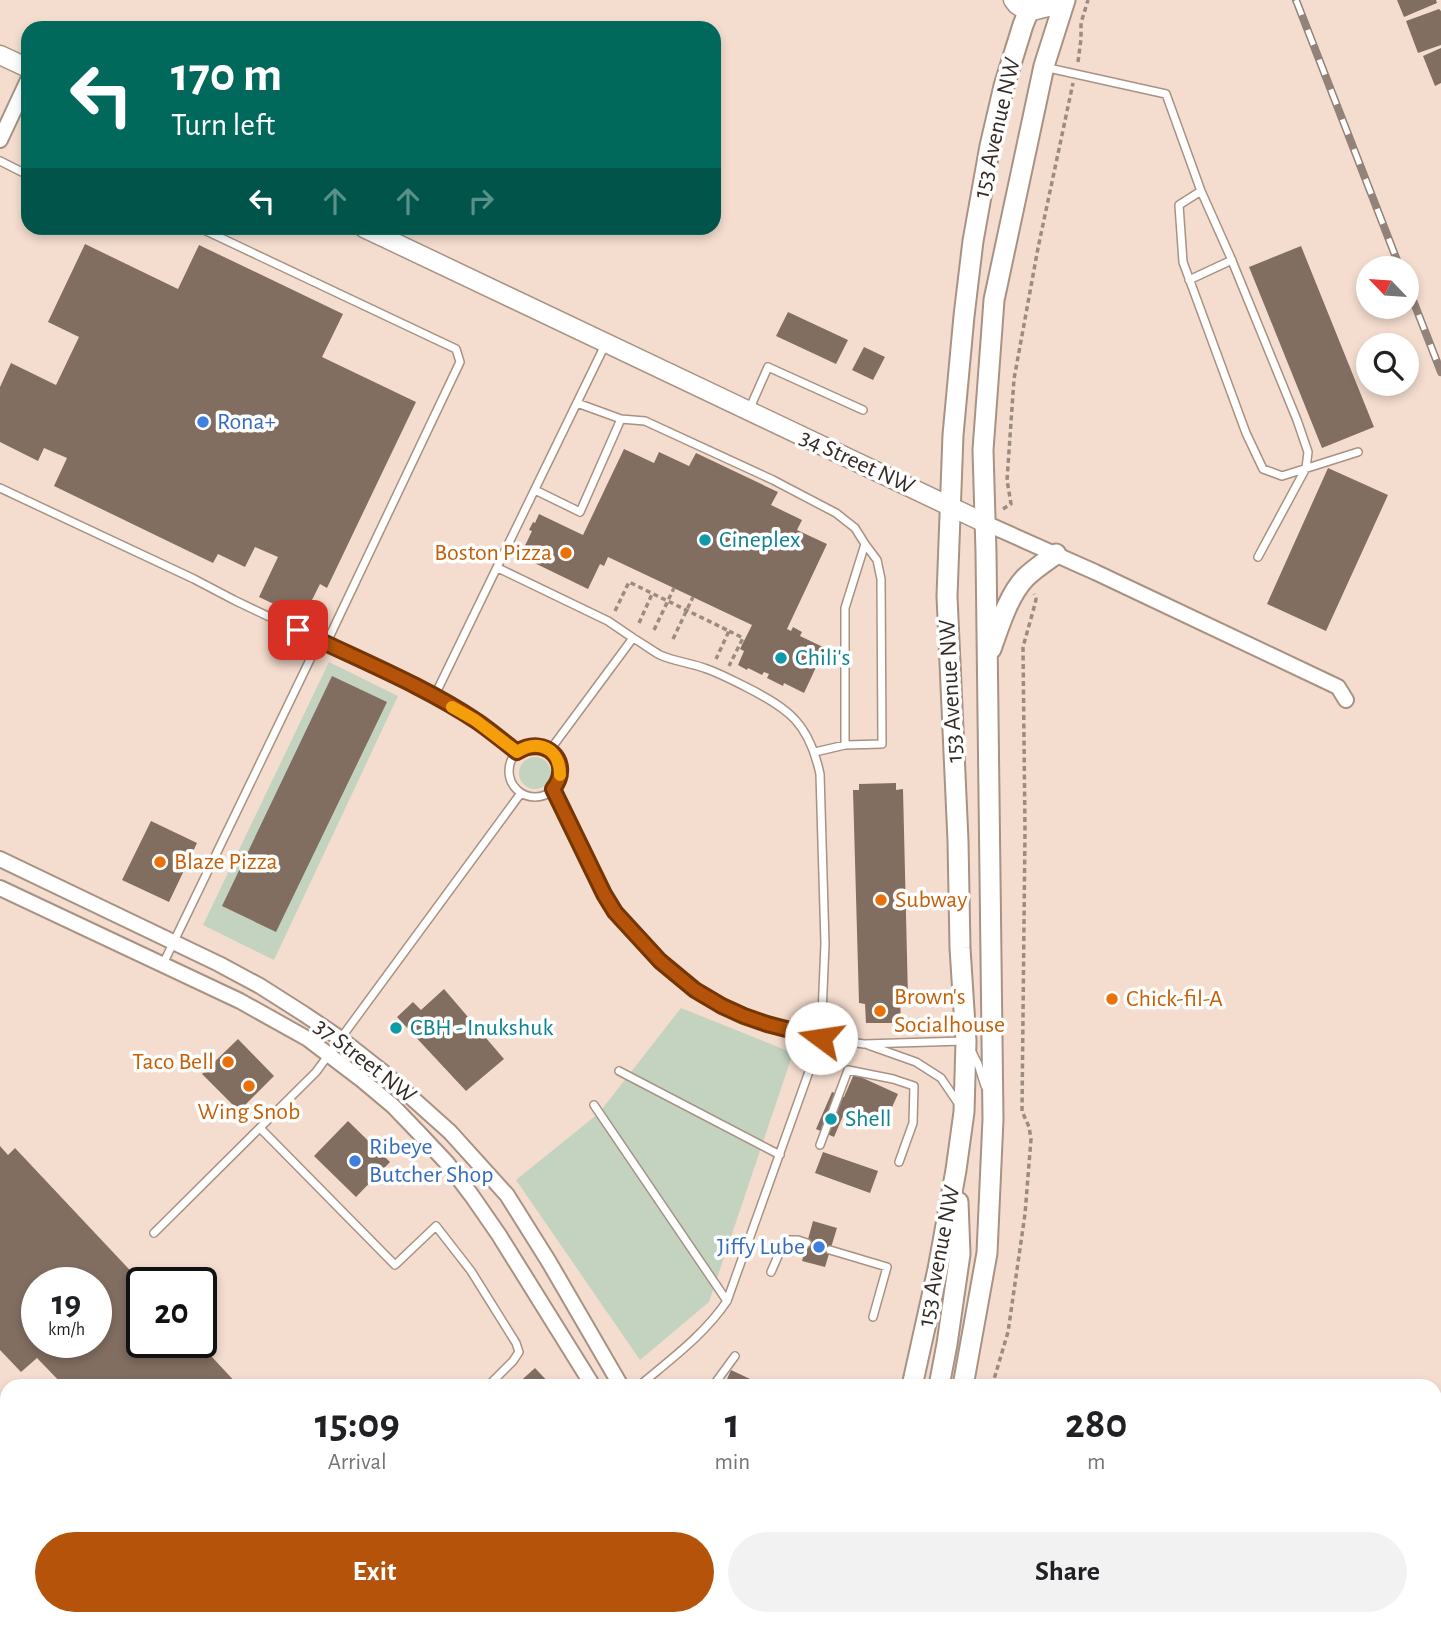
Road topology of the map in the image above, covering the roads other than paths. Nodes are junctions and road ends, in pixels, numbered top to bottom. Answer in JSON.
{"nodes":[{"id":1,"x":1063,"y":1,"type":"edge"},
{"id":2,"x":1025,"y":4,"type":"edge"},
{"id":3,"x":0,"y":55,"type":"edge"},
{"id":4,"x":21,"y":65,"type":"edge"},
{"id":5,"x":1044,"y":66,"type":"junction"},
{"id":6,"x":21,"y":95,"type":"edge"},
{"id":7,"x":0,"y":140,"type":"edge"},
{"id":8,"x":0,"y":161,"type":"edge"},
{"id":9,"x":21,"y":172,"type":"edge"},
{"id":10,"x":1201,"y":191,"type":"junction"},
{"id":11,"x":215,"y":235,"type":"edge"},
{"id":12,"x":379,"y":235,"type":"edge"},
{"id":13,"x":1232,"y":260,"type":"junction"},
{"id":14,"x":1189,"y":280,"type":"junction"},
{"id":15,"x":606,"y":342,"type":"junction"},
{"id":16,"x":577,"y":403,"type":"junction"},
{"id":17,"x":749,"y":410,"type":"junction"},
{"id":18,"x":863,"y":410,"type":"dead end"},
{"id":19,"x":621,"y":419,"type":"junction"},
{"id":20,"x":1358,"y":452,"type":"dead end"},
{"id":21,"x":1306,"y":468,"type":"junction"},
{"id":22,"x":0,"y":488,"type":"edge"},
{"id":23,"x":535,"y":489,"type":"junction"},
{"id":24,"x":951,"y":506,"type":"junction"},
{"id":25,"x":985,"y":523,"type":"junction"},
{"id":26,"x":865,"y":544,"type":"junction"},
{"id":27,"x":1056,"y":554,"type":"junction"},
{"id":28,"x":1258,"y":557,"type":"dead end"},
{"id":29,"x":498,"y":568,"type":"junction"},
{"id":30,"x":632,"y":638,"type":"junction"},
{"id":31,"x":322,"y":642,"type":"junction"},
{"id":32,"x":986,"y":660,"type":"junction"},
{"id":33,"x":434,"y":697,"type":"junction"},
{"id":34,"x":1346,"y":700,"type":"dead end"},
{"id":35,"x":845,"y":745,"type":"junction"},
{"id":36,"x":550,"y":750,"type":"junction"},
{"id":37,"x":517,"y":752,"type":"junction"},
{"id":38,"x":815,"y":752,"type":"junction"},
{"id":39,"x":553,"y":789,"type":"junction"},
{"id":40,"x":521,"y":793,"type":"junction"},
{"id":41,"x":0,"y":859,"type":"edge"},
{"id":42,"x":0,"y":888,"type":"edge"},
{"id":43,"x":173,"y":942,"type":"junction"},
{"id":44,"x":162,"y":965,"type":"junction"},
{"id":45,"x":821,"y":1038,"type":"junction"},
{"id":46,"x":341,"y":1039,"type":"junction"},
{"id":47,"x":966,"y":1041,"type":"junction"},
{"id":48,"x":864,"y":1044,"type":"junction"},
{"id":49,"x":330,"y":1054,"type":"junction"},
{"id":50,"x":619,"y":1071,"type":"dead end"},
{"id":51,"x":594,"y":1105,"type":"dead end"},
{"id":52,"x":964,"y":1112,"type":"junction"},
{"id":53,"x":993,"y":1119,"type":"junction"},
{"id":54,"x":261,"y":1129,"type":"junction"},
{"id":55,"x":820,"y":1145,"type":"dead end"},
{"id":56,"x":780,"y":1155,"type":"junction"},
{"id":57,"x":899,"y":1162,"type":"dead end"},
{"id":58,"x":956,"y":1170,"type":"junction"},
{"id":59,"x":154,"y":1233,"type":"dead end"},
{"id":60,"x":807,"y":1243,"type":"dead end"},
{"id":61,"x":830,"y":1250,"type":"dead end"},
{"id":62,"x":771,"y":1272,"type":"dead end"},
{"id":63,"x":727,"y":1301,"type":"junction"},
{"id":64,"x":873,"y":1317,"type":"dead end"},
{"id":65,"x":735,"y":1356,"type":"dead end"},
{"id":66,"x":495,"y":1379,"type":"edge"},
{"id":67,"x":589,"y":1379,"type":"edge"},
{"id":68,"x":617,"y":1379,"type":"edge"},
{"id":69,"x":647,"y":1379,"type":"edge"},
{"id":70,"x":718,"y":1379,"type":"edge"},
{"id":71,"x":914,"y":1379,"type":"edge"},
{"id":72,"x":940,"y":1379,"type":"edge"},
{"id":73,"x":964,"y":1379,"type":"edge"}],
"edges":[{"from":1,"to":2,"type":"street"},
{"from":1,"to":5,"type":"main road","name":"153 Avenue NW"},
{"from":2,"to":24,"type":"main road","name":"153 Avenue NW"},
{"from":3,"to":4,"type":"street"},
{"from":5,"to":10,"type":"lane"},
{"from":5,"to":25,"type":"main road","name":"153 Avenue NW"},
{"from":6,"to":7,"type":"street"},
{"from":8,"to":9,"type":"lane"},
{"from":10,"to":13,"type":"lane"},
{"from":10,"to":14,"type":"lane"},
{"from":11,"to":31,"type":"lane"},
{"from":12,"to":15,"type":"street","name":"34 Street NW"},
{"from":13,"to":14,"type":"lane"},
{"from":13,"to":21,"type":"lane"},
{"from":14,"to":21,"type":"lane"},
{"from":15,"to":16,"type":"lane"},
{"from":15,"to":17,"type":"street","name":"34 Street NW"},
{"from":16,"to":19,"type":"lane"},
{"from":16,"to":23,"type":"lane"},
{"from":17,"to":18,"type":"lane"},
{"from":17,"to":24,"type":"street","name":"34 Street NW"},
{"from":19,"to":23,"type":"lane"},
{"from":19,"to":26,"type":"lane"},
{"from":20,"to":21,"type":"lane"},
{"from":21,"to":28,"type":"lane"},
{"from":22,"to":31,"type":"lane"},
{"from":23,"to":29,"type":"lane"},
{"from":24,"to":25,"type":"street","name":"34 Street NW"},
{"from":24,"to":47,"type":"main road","name":"153 Avenue NW"},
{"from":25,"to":27,"type":"street","name":"34 Street NW"},
{"from":25,"to":32,"type":"main road","name":"153 Avenue NW"},
{"from":26,"to":35,"type":"lane"},
{"from":26,"to":35,"type":"lane"},
{"from":27,"to":32,"type":"main road"},
{"from":27,"to":34,"type":"street","name":"34 Street NW"},
{"from":29,"to":30,"type":"lane"},
{"from":29,"to":33,"type":"lane"},
{"from":30,"to":36,"type":"lane"},
{"from":30,"to":38,"type":"lane"},
{"from":31,"to":33,"type":"lane"},
{"from":31,"to":43,"type":"lane"},
{"from":32,"to":53,"type":"main road","name":"153 Avenue NW"},
{"from":33,"to":37,"type":"lane"},
{"from":35,"to":38,"type":"lane"},
{"from":36,"to":37,"type":"lane"},
{"from":36,"to":39,"type":"lane"},
{"from":37,"to":40,"type":"lane"},
{"from":38,"to":45,"type":"lane"},
{"from":39,"to":40,"type":"lane"},
{"from":39,"to":45,"type":"lane"},
{"from":40,"to":46,"type":"lane"},
{"from":41,"to":43,"type":"street","name":"37 Street NW"},
{"from":42,"to":44,"type":"street","name":"37 Street NW"},
{"from":43,"to":44,"type":"lane"},
{"from":43,"to":46,"type":"street","name":"37 Street NW"},
{"from":44,"to":49,"type":"street","name":"37 Street NW"},
{"from":45,"to":48,"type":"lane"},
{"from":45,"to":56,"type":"lane"},
{"from":46,"to":49,"type":"lane"},
{"from":46,"to":68,"type":"street","name":"37 Street NW"},
{"from":47,"to":48,"type":"lane"},
{"from":47,"to":52,"type":"main road","name":"153 Avenue NW"},
{"from":47,"to":53,"type":"lane"},
{"from":48,"to":52,"type":"lane"},
{"from":49,"to":54,"type":"lane"},
{"from":49,"to":67,"type":"street","name":"37 Street NW"},
{"from":50,"to":56,"type":"lane"},
{"from":51,"to":63,"type":"lane"},
{"from":52,"to":58,"type":"main road","name":"153 Avenue NW"},
{"from":53,"to":73,"type":"main road","name":"153 Avenue NW"},
{"from":54,"to":59,"type":"lane"},
{"from":54,"to":66,"type":"lane"},
{"from":55,"to":57,"type":"lane"},
{"from":56,"to":63,"type":"lane"},
{"from":58,"to":71,"type":"main road","name":"153 Avenue NW"},
{"from":58,"to":72,"type":"main road"},
{"from":60,"to":62,"type":"lane"},
{"from":61,"to":64,"type":"lane"},
{"from":63,"to":69,"type":"lane"},
{"from":65,"to":70,"type":"lane"}]}
